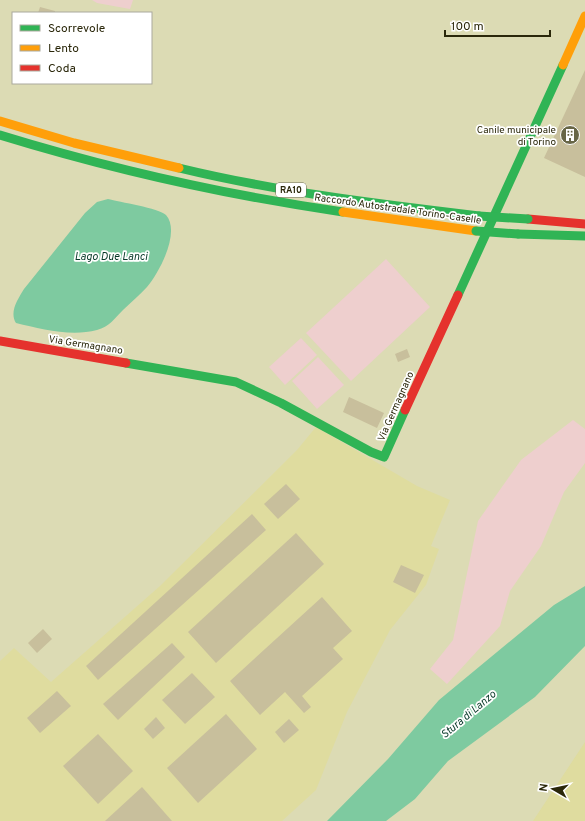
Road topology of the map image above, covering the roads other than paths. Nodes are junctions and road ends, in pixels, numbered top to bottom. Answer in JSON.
{"nodes":[{"id":1,"x":585,"y":16,"type":"edge"},
{"id":2,"x":0,"y":121,"type":"edge"},
{"id":3,"x":0,"y":135,"type":"edge"},
{"id":4,"x":585,"y":224,"type":"edge"},
{"id":5,"x":585,"y":236,"type":"edge"},
{"id":6,"x":0,"y":341,"type":"edge"}],
"edges":[{"from":1,"to":6,"type":"main road","name":"Via Germagnano"},
{"from":2,"to":4,"type":"main road","name":"Raccordo Autostradale Torino-Caselle","number":"RA10","bridge":true},
{"from":3,"to":5,"type":"main road","name":"Raccordo Autostradale Torino-Caselle","number":"RA10","bridge":true}]}
